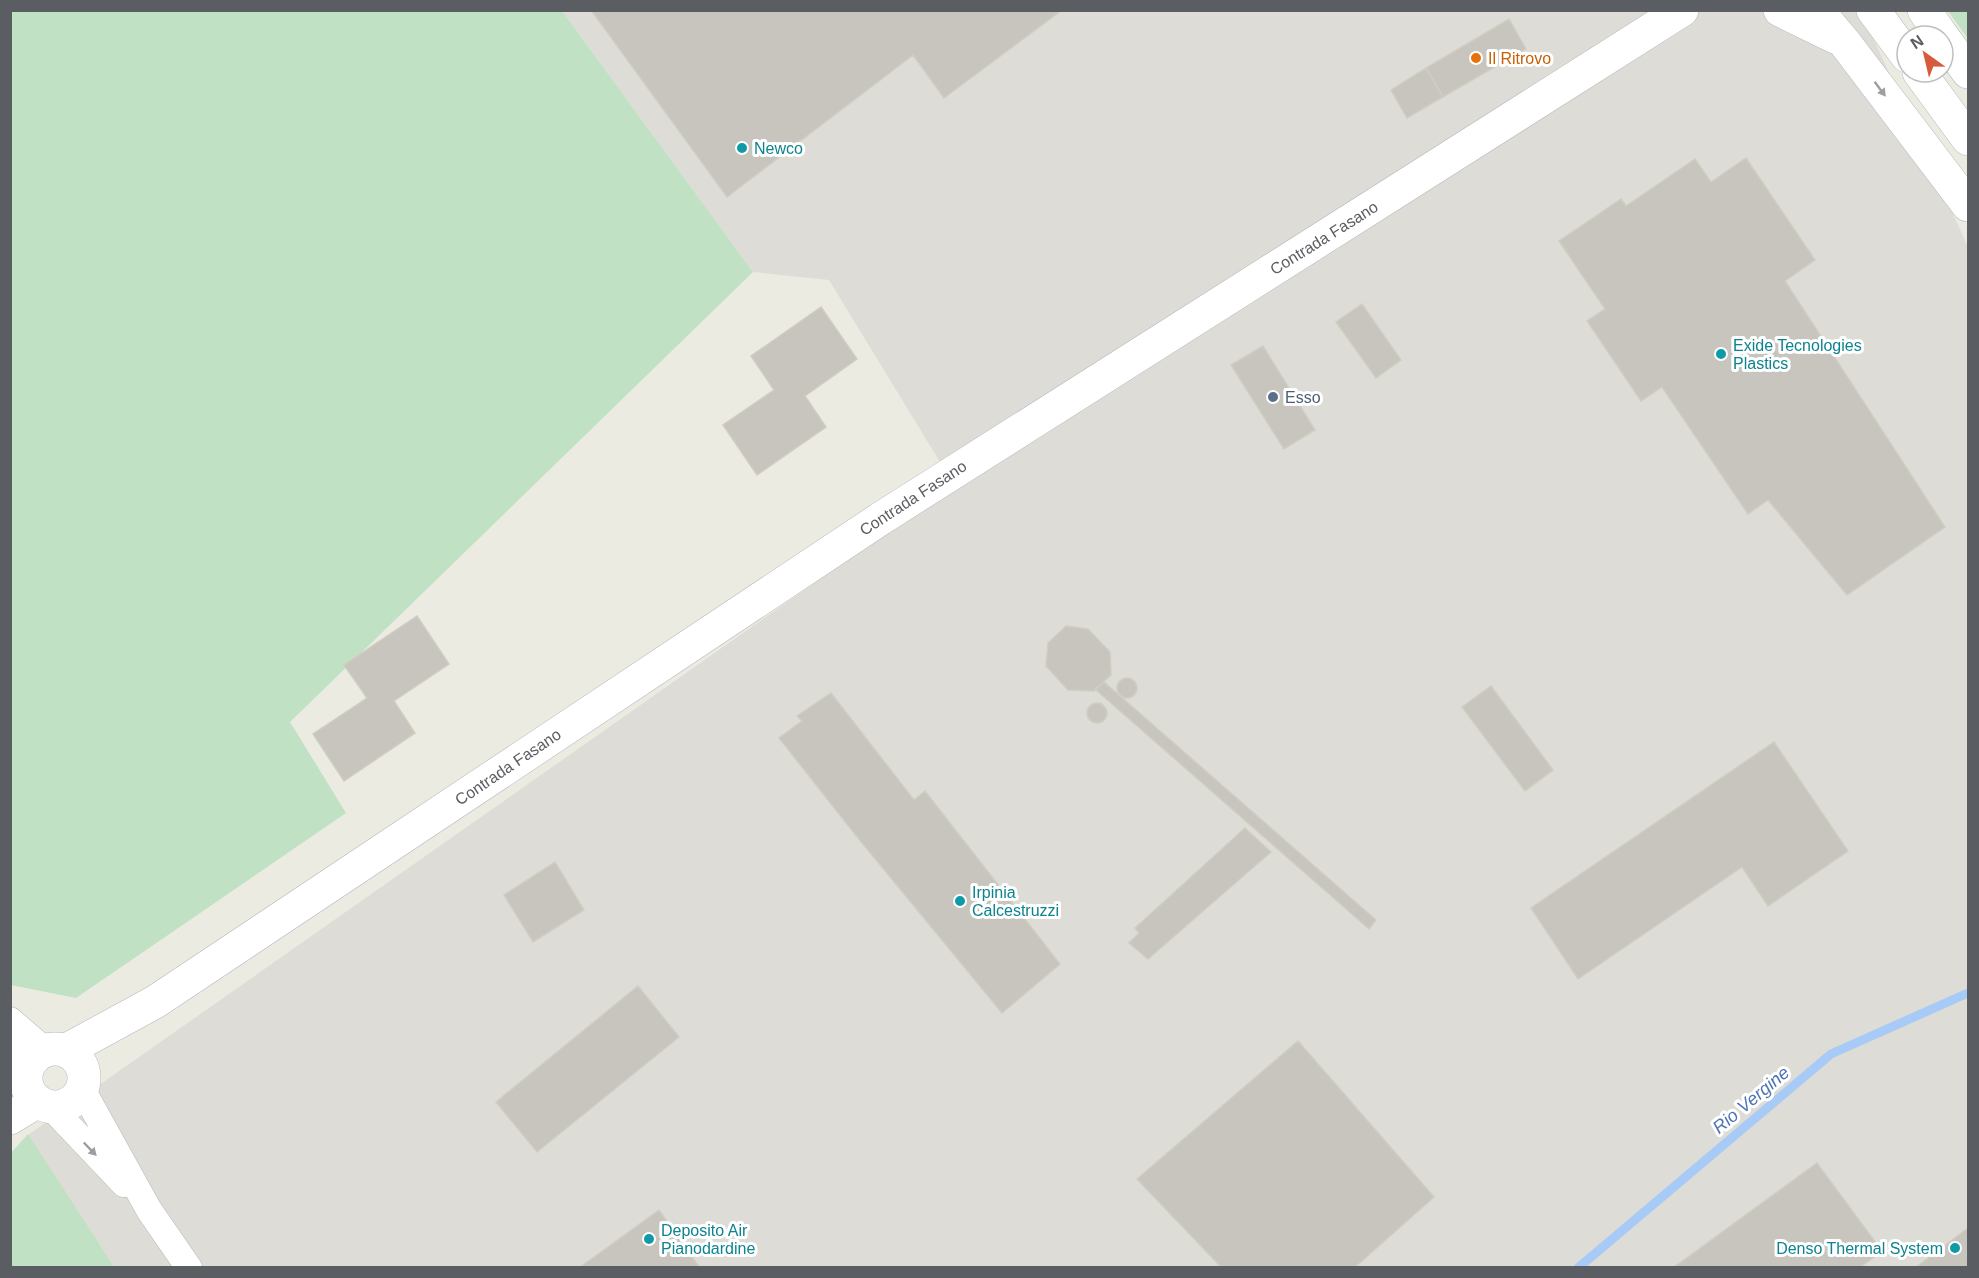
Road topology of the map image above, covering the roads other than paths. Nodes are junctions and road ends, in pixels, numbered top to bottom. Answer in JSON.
{"nodes":[{"id":1,"x":1780,"y":10,"type":"edge"},
{"id":2,"x":1817,"y":10,"type":"edge"},
{"id":3,"x":1873,"y":10,"type":"edge"},
{"id":4,"x":1924,"y":10,"type":"edge"},
{"id":5,"x":1676,"y":13,"type":"edge"},
{"id":6,"x":1934,"y":24,"type":"edge"},
{"id":7,"x":1895,"y":40,"type":"edge"},
{"id":8,"x":1845,"y":43,"type":"junction"},
{"id":9,"x":1955,"y":53,"type":"edge"},
{"id":10,"x":1968,"y":72,"type":"edge"},
{"id":11,"x":1928,"y":84,"type":"edge"},
{"id":12,"x":1968,"y":139,"type":"edge"},
{"id":13,"x":1968,"y":205,"type":"edge"},
{"id":14,"x":10,"y":1020,"type":"edge"},
{"id":15,"x":44,"y":1077,"type":"edge"},
{"id":16,"x":10,"y":1118,"type":"edge"},
{"id":17,"x":149,"y":1210,"type":"junction"},
{"id":18,"x":189,"y":1268,"type":"edge"}],
"edges":[{"from":1,"to":8,"type":"main road"},
{"from":2,"to":8,"type":"main road"},
{"from":3,"to":7,"type":"main road"},
{"from":4,"to":6,"type":"main road"},
{"from":5,"to":15,"type":"main road","name":"Contrada Fasano"},
{"from":8,"to":13,"type":"main road","one_way":true},
{"from":9,"to":10,"type":"main road"},
{"from":11,"to":12,"type":"main road"},
{"from":14,"to":15,"type":"street"},
{"from":15,"to":16,"type":"main road","name":"Contrada Fasano"},
{"from":15,"to":17,"type":"street","one_way":true},
{"from":15,"to":17,"type":"street"},
{"from":17,"to":18,"type":"street"}]}
